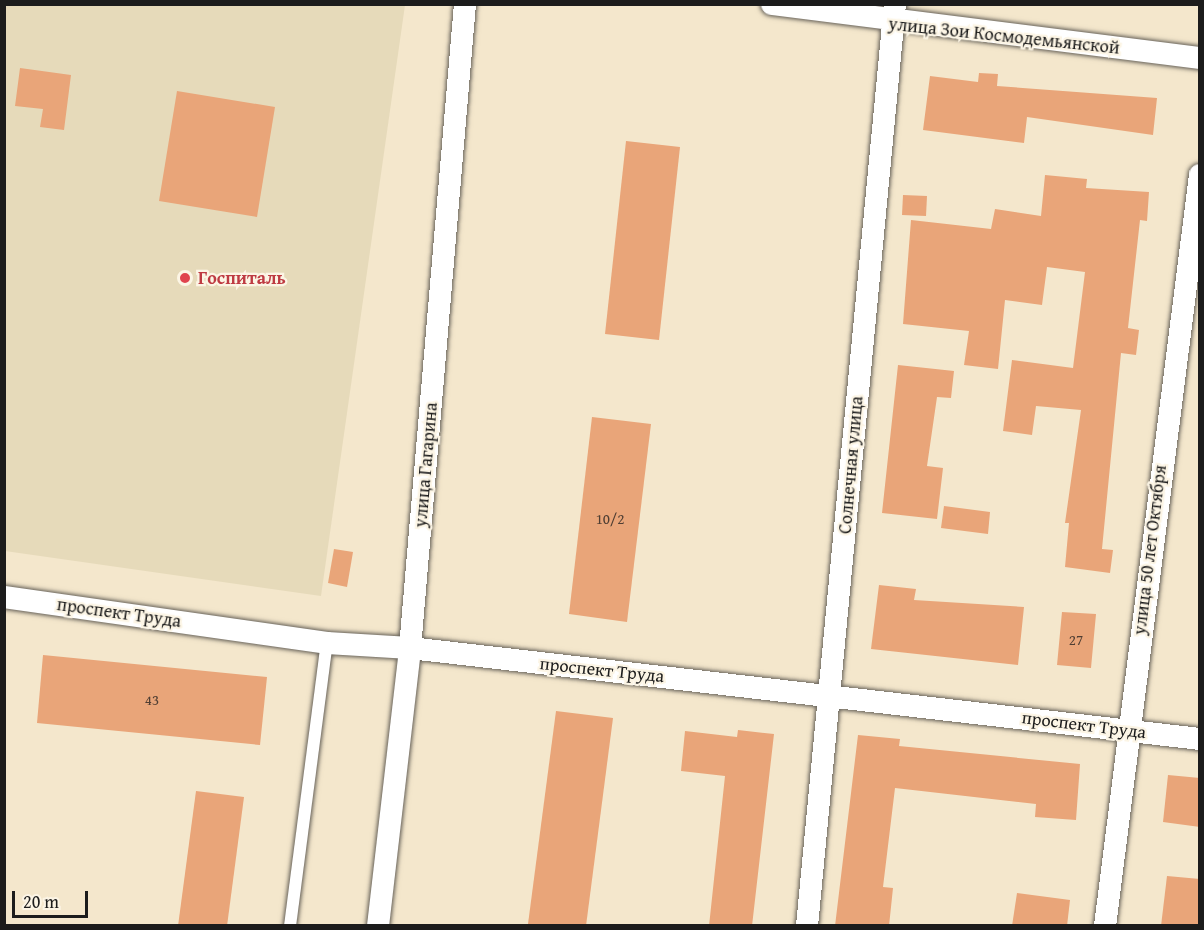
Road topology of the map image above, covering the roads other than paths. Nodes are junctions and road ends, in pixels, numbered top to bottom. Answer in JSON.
{"nodes":[{"id":1,"x":465,"y":4,"type":"edge"},
{"id":2,"x":772,"y":4,"type":"edge"},
{"id":3,"x":894,"y":14,"type":"edge"},
{"id":4,"x":1200,"y":58,"type":"edge"},
{"id":5,"x":1200,"y":176,"type":"edge"},
{"id":6,"x":4,"y":597,"type":"edge"},
{"id":7,"x":327,"y":643,"type":"junction"},
{"id":8,"x":410,"y":648,"type":"junction"},
{"id":9,"x":830,"y":695,"type":"junction"},
{"id":10,"x":1127,"y":730,"type":"junction"},
{"id":11,"x":1200,"y":739,"type":"edge"},
{"id":12,"x":290,"y":926,"type":"edge"},
{"id":13,"x":378,"y":926,"type":"edge"},
{"id":14,"x":807,"y":926,"type":"edge"},
{"id":15,"x":1105,"y":926,"type":"edge"}],
"edges":[{"from":1,"to":8,"type":"street","name":"улица Гагарина"},
{"from":2,"to":3,"type":"street","name":"улица Зои Космодемьянской"},
{"from":3,"to":4,"type":"street","name":"улица Зои Космодемьянской"},
{"from":3,"to":9,"type":"street","name":"Солнечная улица"},
{"from":5,"to":10,"type":"street","name":"улица 50 лет Октября"},
{"from":6,"to":7,"type":"street","name":"проспект Труда"},
{"from":7,"to":8,"type":"street","name":"проспект Труда"},
{"from":7,"to":12,"type":"lane"},
{"from":8,"to":9,"type":"street","name":"проспект Труда"},
{"from":8,"to":13,"type":"street","name":"улица Гагарина"},
{"from":9,"to":10,"type":"street","name":"проспект Труда"},
{"from":9,"to":14,"type":"street","name":"Солнечная улица"},
{"from":10,"to":11,"type":"street","name":"проспект Труда"},
{"from":10,"to":15,"type":"street","name":"улица 50 лет Октября"}]}
